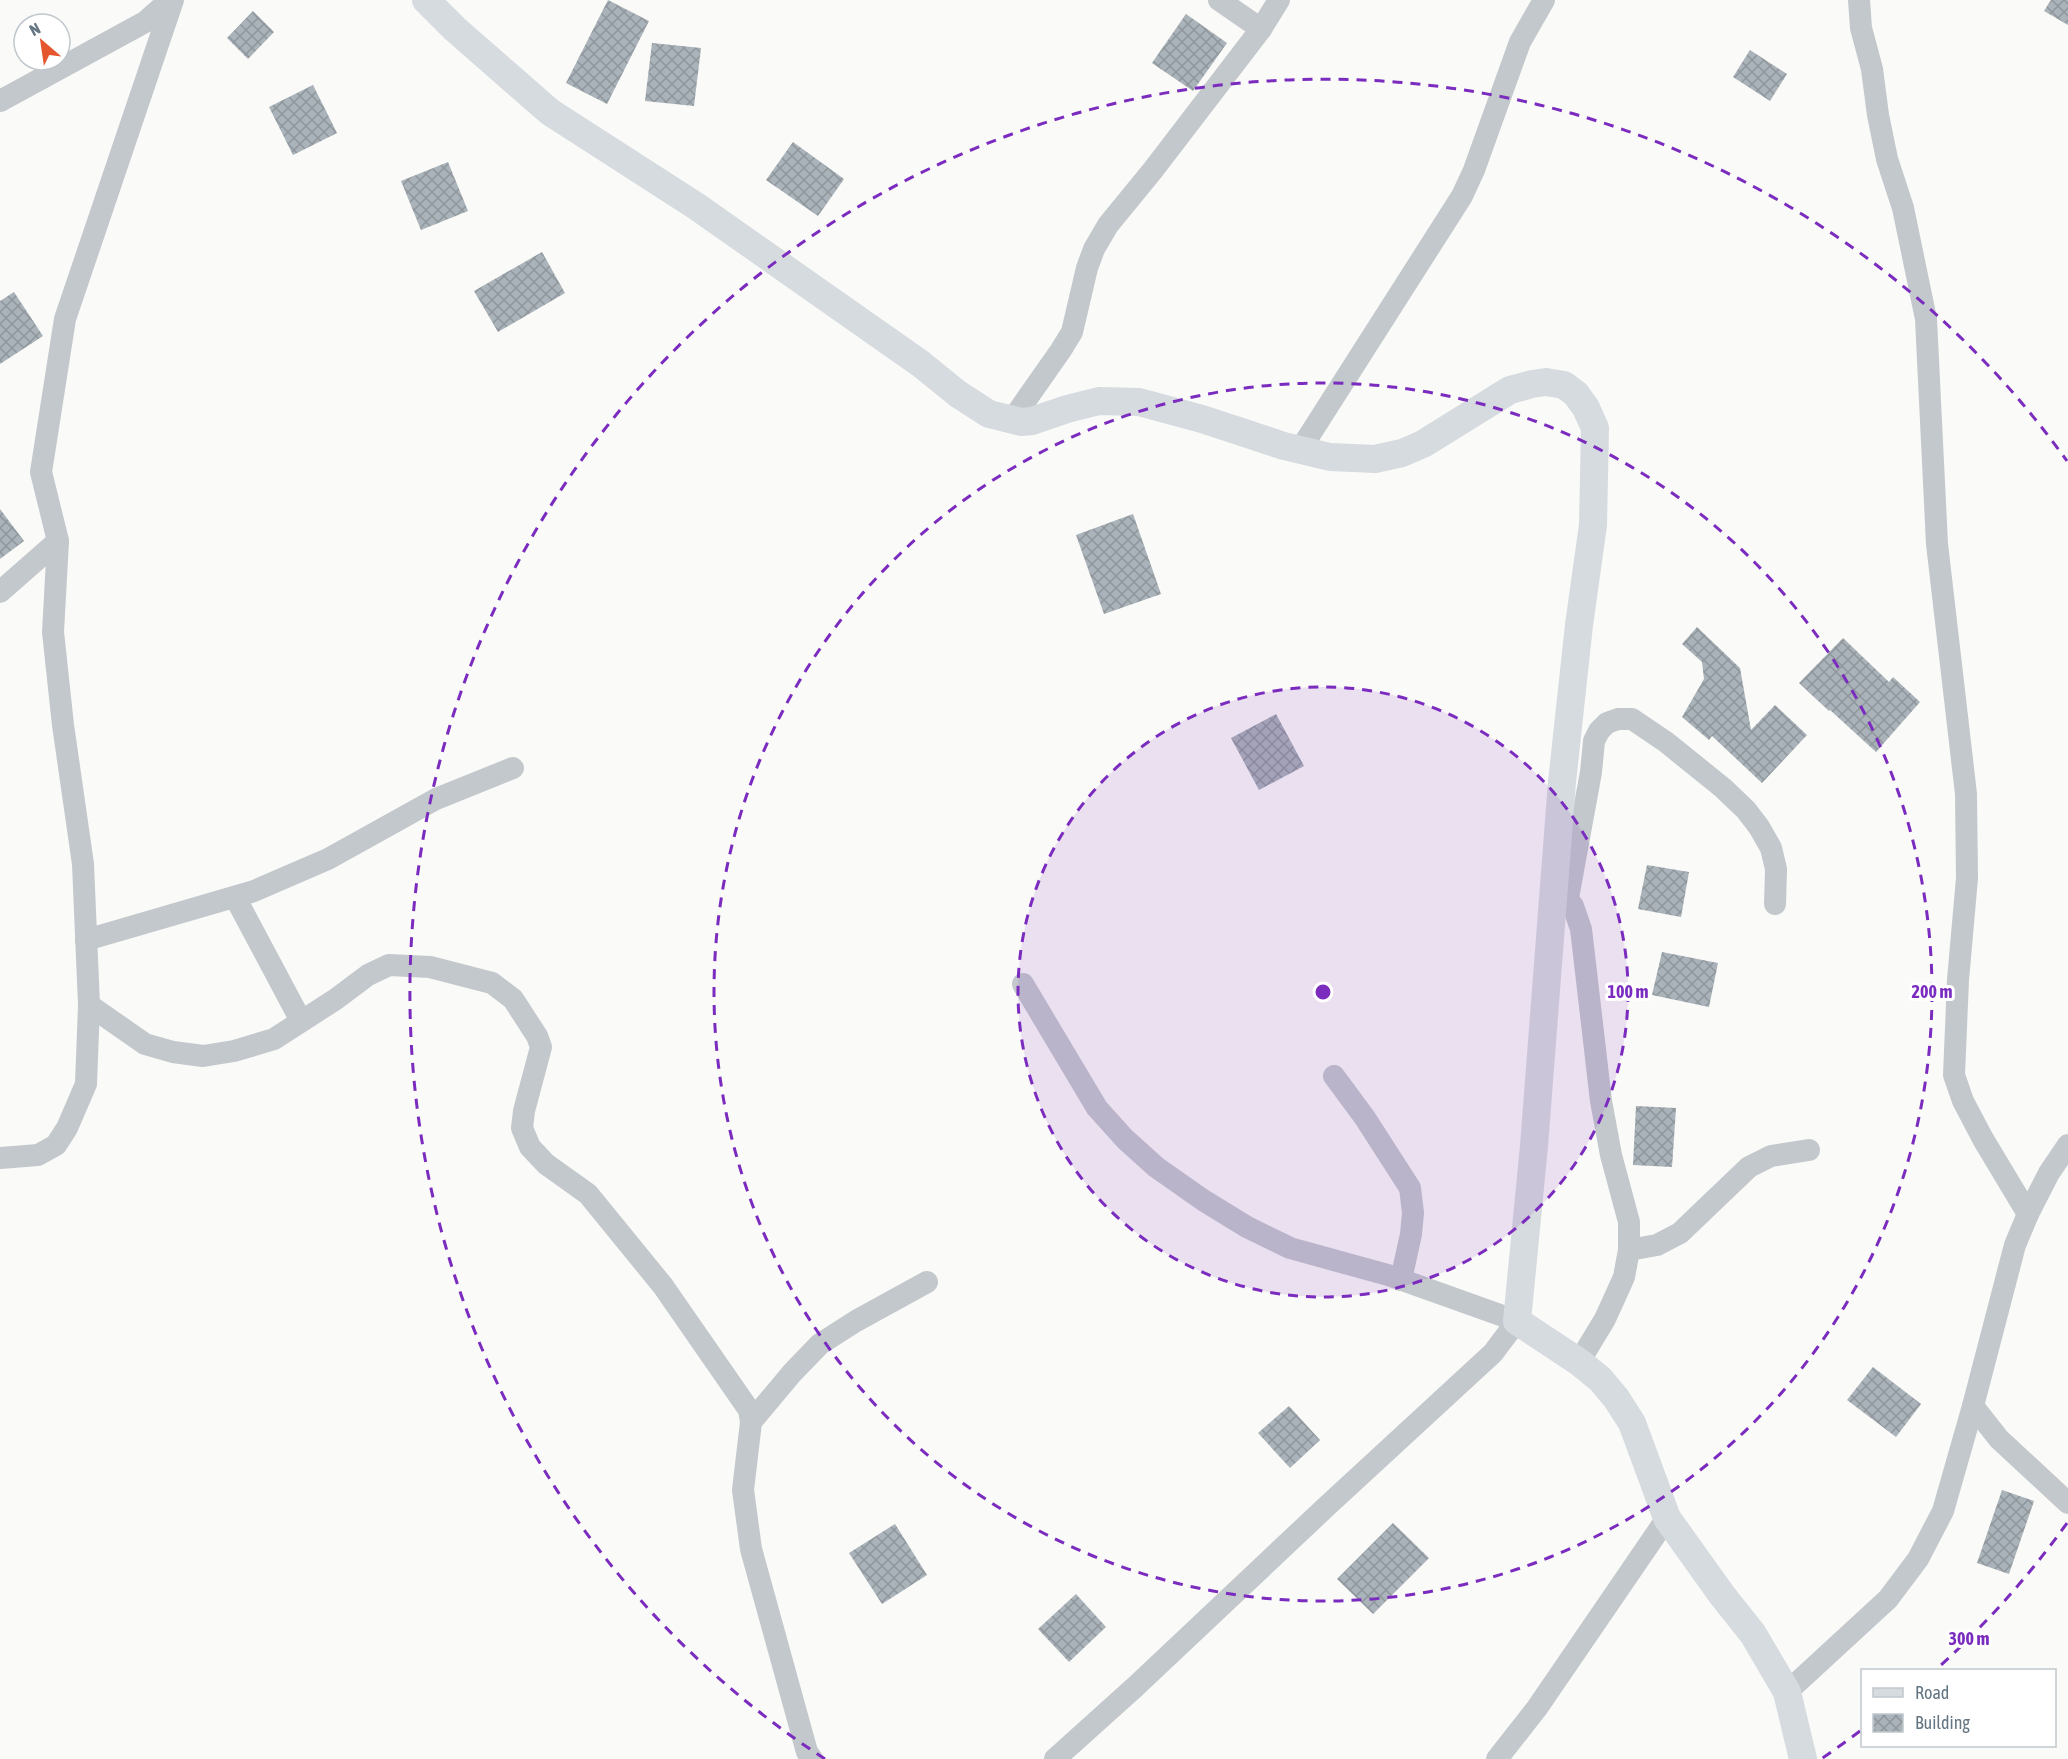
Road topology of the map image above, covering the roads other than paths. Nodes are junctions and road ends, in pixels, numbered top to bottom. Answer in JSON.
{"nodes":[{"id":1,"x":172,"y":0,"type":"edge"},
{"id":2,"x":426,"y":0,"type":"edge"},
{"id":3,"x":1219,"y":0,"type":"edge"},
{"id":4,"x":1279,"y":0,"type":"edge"},
{"id":5,"x":1544,"y":0,"type":"edge"},
{"id":6,"x":1859,"y":0,"type":"edge"},
{"id":7,"x":1261,"y":29,"type":"junction"},
{"id":8,"x":0,"y":101,"type":"edge"},
{"id":9,"x":1012,"y":420,"type":"junction"},
{"id":10,"x":1300,"y":450,"type":"junction"},
{"id":11,"x":58,"y":541,"type":"junction"},
{"id":12,"x":0,"y":592,"type":"edge"},
{"id":13,"x":513,"y":768,"type":"dead end"},
{"id":14,"x":1561,"y":891,"type":"junction"},
{"id":15,"x":235,"y":897,"type":"junction"},
{"id":16,"x":1774,"y":904,"type":"dead end"},
{"id":17,"x":86,"y":940,"type":"junction"},
{"id":18,"x":1023,"y":984,"type":"dead end"},
{"id":19,"x":89,"y":1005,"type":"junction"},
{"id":20,"x":301,"y":1021,"type":"junction"},
{"id":21,"x":1334,"y":1076,"type":"dead end"},
{"id":22,"x":2068,"y":1145,"type":"edge"},
{"id":23,"x":1809,"y":1150,"type":"dead end"},
{"id":24,"x":0,"y":1158,"type":"edge"},
{"id":25,"x":2028,"y":1214,"type":"junction"},
{"id":26,"x":1629,"y":1250,"type":"junction"},
{"id":27,"x":1401,"y":1280,"type":"junction"},
{"id":28,"x":927,"y":1282,"type":"dead end"},
{"id":29,"x":1517,"y":1322,"type":"junction"},
{"id":30,"x":1579,"y":1362,"type":"junction"},
{"id":31,"x":1973,"y":1406,"type":"junction"},
{"id":32,"x":751,"y":1422,"type":"junction"},
{"id":33,"x":2068,"y":1503,"type":"edge"},
{"id":34,"x":1667,"y":1518,"type":"junction"},
{"id":35,"x":1787,"y":1692,"type":"junction"},
{"id":36,"x":812,"y":1759,"type":"edge"},
{"id":37,"x":1054,"y":1759,"type":"edge"},
{"id":38,"x":1497,"y":1759,"type":"edge"},
{"id":39,"x":1803,"y":1759,"type":"edge"}],
"edges":[{"from":1,"to":8,"type":"street"},
{"from":1,"to":11,"type":"street"},
{"from":2,"to":9,"type":"main road"},
{"from":3,"to":7,"type":"street"},
{"from":4,"to":7,"type":"street"},
{"from":5,"to":10,"type":"street"},
{"from":6,"to":25,"type":"street"},
{"from":7,"to":9,"type":"street"},
{"from":9,"to":10,"type":"main road"},
{"from":10,"to":14,"type":"main road"},
{"from":11,"to":12,"type":"street"},
{"from":11,"to":17,"type":"street"},
{"from":13,"to":15,"type":"street"},
{"from":14,"to":16,"type":"street"},
{"from":14,"to":26,"type":"street"},
{"from":14,"to":29,"type":"main road"},
{"from":15,"to":17,"type":"street"},
{"from":15,"to":20,"type":"street"},
{"from":17,"to":19,"type":"street"},
{"from":18,"to":27,"type":"street"},
{"from":19,"to":20,"type":"street"},
{"from":19,"to":24,"type":"street"},
{"from":20,"to":32,"type":"street"},
{"from":21,"to":27,"type":"street"},
{"from":22,"to":25,"type":"street"},
{"from":23,"to":26,"type":"street"},
{"from":25,"to":31,"type":"street"},
{"from":26,"to":30,"type":"street"},
{"from":27,"to":29,"type":"street"},
{"from":28,"to":32,"type":"street"},
{"from":29,"to":30,"type":"main road"},
{"from":29,"to":37,"type":"street"},
{"from":30,"to":34,"type":"main road"},
{"from":31,"to":33,"type":"street"},
{"from":31,"to":35,"type":"street"},
{"from":32,"to":36,"type":"street"},
{"from":34,"to":35,"type":"main road"},
{"from":34,"to":38,"type":"street"},
{"from":35,"to":39,"type":"main road"}]}
